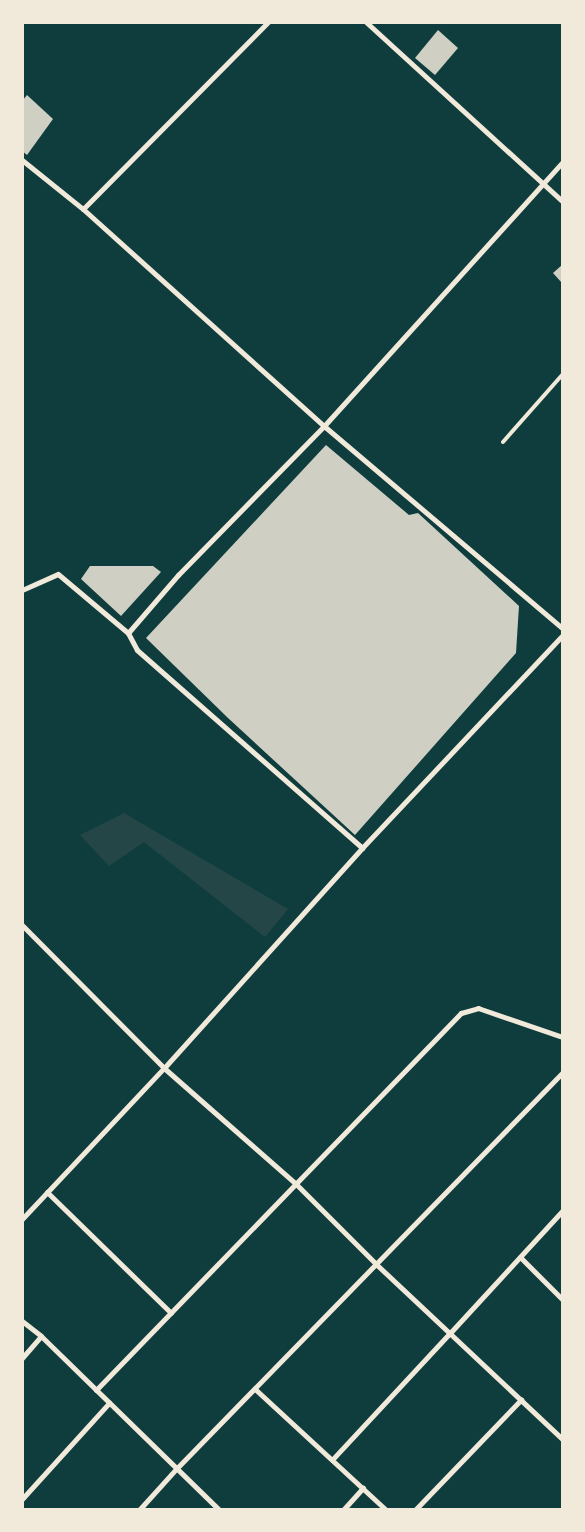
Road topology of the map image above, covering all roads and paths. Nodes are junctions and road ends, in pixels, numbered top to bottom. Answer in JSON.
{"nodes":[{"id":1,"x":268,"y":22,"type":"edge"},
{"id":2,"x":366,"y":22,"type":"edge"},
{"id":3,"x":22,"y":160,"type":"edge"},
{"id":4,"x":562,"y":164,"type":"edge"},
{"id":5,"x":543,"y":184,"type":"junction"},
{"id":6,"x":562,"y":201,"type":"edge"},
{"id":7,"x":84,"y":208,"type":"junction"},
{"id":8,"x":562,"y":375,"type":"edge"},
{"id":9,"x":324,"y":426,"type":"junction"},
{"id":10,"x":503,"y":442,"type":"dead end"},
{"id":11,"x":22,"y":590,"type":"edge"},
{"id":12,"x":562,"y":628,"type":"edge"},
{"id":13,"x":128,"y":633,"type":"junction"},
{"id":14,"x":562,"y":636,"type":"edge"},
{"id":15,"x":362,"y":848,"type":"junction"},
{"id":16,"x":22,"y":925,"type":"edge"},
{"id":17,"x":562,"y":1037,"type":"edge"},
{"id":18,"x":164,"y":1068,"type":"junction"},
{"id":19,"x":562,"y":1073,"type":"edge"},
{"id":20,"x":296,"y":1184,"type":"junction"},
{"id":21,"x":47,"y":1192,"type":"junction"},
{"id":22,"x":562,"y":1211,"type":"edge"},
{"id":23,"x":22,"y":1219,"type":"edge"},
{"id":24,"x":520,"y":1258,"type":"junction"},
{"id":25,"x":377,"y":1265,"type":"junction"},
{"id":26,"x":562,"y":1299,"type":"edge"},
{"id":27,"x":171,"y":1313,"type":"junction"},
{"id":28,"x":22,"y":1321,"type":"edge"},
{"id":29,"x":450,"y":1333,"type":"junction"},
{"id":30,"x":41,"y":1336,"type":"junction"},
{"id":31,"x":22,"y":1358,"type":"edge"},
{"id":32,"x":255,"y":1389,"type":"junction"},
{"id":33,"x":96,"y":1390,"type":"junction"},
{"id":34,"x":521,"y":1400,"type":"junction"},
{"id":35,"x":109,"y":1403,"type":"junction"},
{"id":36,"x":562,"y":1439,"type":"edge"},
{"id":37,"x":332,"y":1460,"type":"junction"},
{"id":38,"x":176,"y":1469,"type":"junction"},
{"id":39,"x":363,"y":1488,"type":"junction"},
{"id":40,"x":22,"y":1499,"type":"edge"},
{"id":41,"x":139,"y":1510,"type":"edge"},
{"id":42,"x":220,"y":1510,"type":"edge"},
{"id":43,"x":343,"y":1510,"type":"edge"},
{"id":44,"x":386,"y":1510,"type":"edge"},
{"id":45,"x":415,"y":1510,"type":"edge"}],
"edges":[{"from":1,"to":7,"type":"street"},
{"from":2,"to":5,"type":"street"},
{"from":3,"to":7,"type":"street"},
{"from":4,"to":5,"type":"street"},
{"from":5,"to":6,"type":"street"},
{"from":5,"to":9,"type":"street"},
{"from":7,"to":9,"type":"street"},
{"from":8,"to":10,"type":"lane"},
{"from":9,"to":12,"type":"street"},
{"from":9,"to":13,"type":"street"},
{"from":11,"to":13,"type":"street"},
{"from":13,"to":15,"type":"street"},
{"from":14,"to":15,"type":"street"},
{"from":15,"to":18,"type":"street"},
{"from":16,"to":18,"type":"street"},
{"from":17,"to":20,"type":"street"},
{"from":18,"to":20,"type":"street"},
{"from":18,"to":21,"type":"street"},
{"from":19,"to":25,"type":"street"},
{"from":20,"to":25,"type":"street"},
{"from":20,"to":27,"type":"street"},
{"from":21,"to":23,"type":"street"},
{"from":21,"to":27,"type":"street"},
{"from":22,"to":24,"type":"street"},
{"from":24,"to":26,"type":"street"},
{"from":24,"to":29,"type":"street"},
{"from":25,"to":29,"type":"street"},
{"from":25,"to":32,"type":"street"},
{"from":27,"to":33,"type":"street"},
{"from":28,"to":30,"type":"street"},
{"from":29,"to":34,"type":"street"},
{"from":29,"to":37,"type":"street"},
{"from":30,"to":31,"type":"street"},
{"from":30,"to":33,"type":"street"},
{"from":32,"to":37,"type":"street"},
{"from":32,"to":38,"type":"street"},
{"from":33,"to":35,"type":"street"},
{"from":34,"to":36,"type":"street"},
{"from":34,"to":45,"type":"street"},
{"from":35,"to":38,"type":"street"},
{"from":35,"to":40,"type":"street"},
{"from":37,"to":39,"type":"street"},
{"from":38,"to":41,"type":"street"},
{"from":38,"to":42,"type":"street"},
{"from":39,"to":43,"type":"street"},
{"from":39,"to":44,"type":"street"}]}
